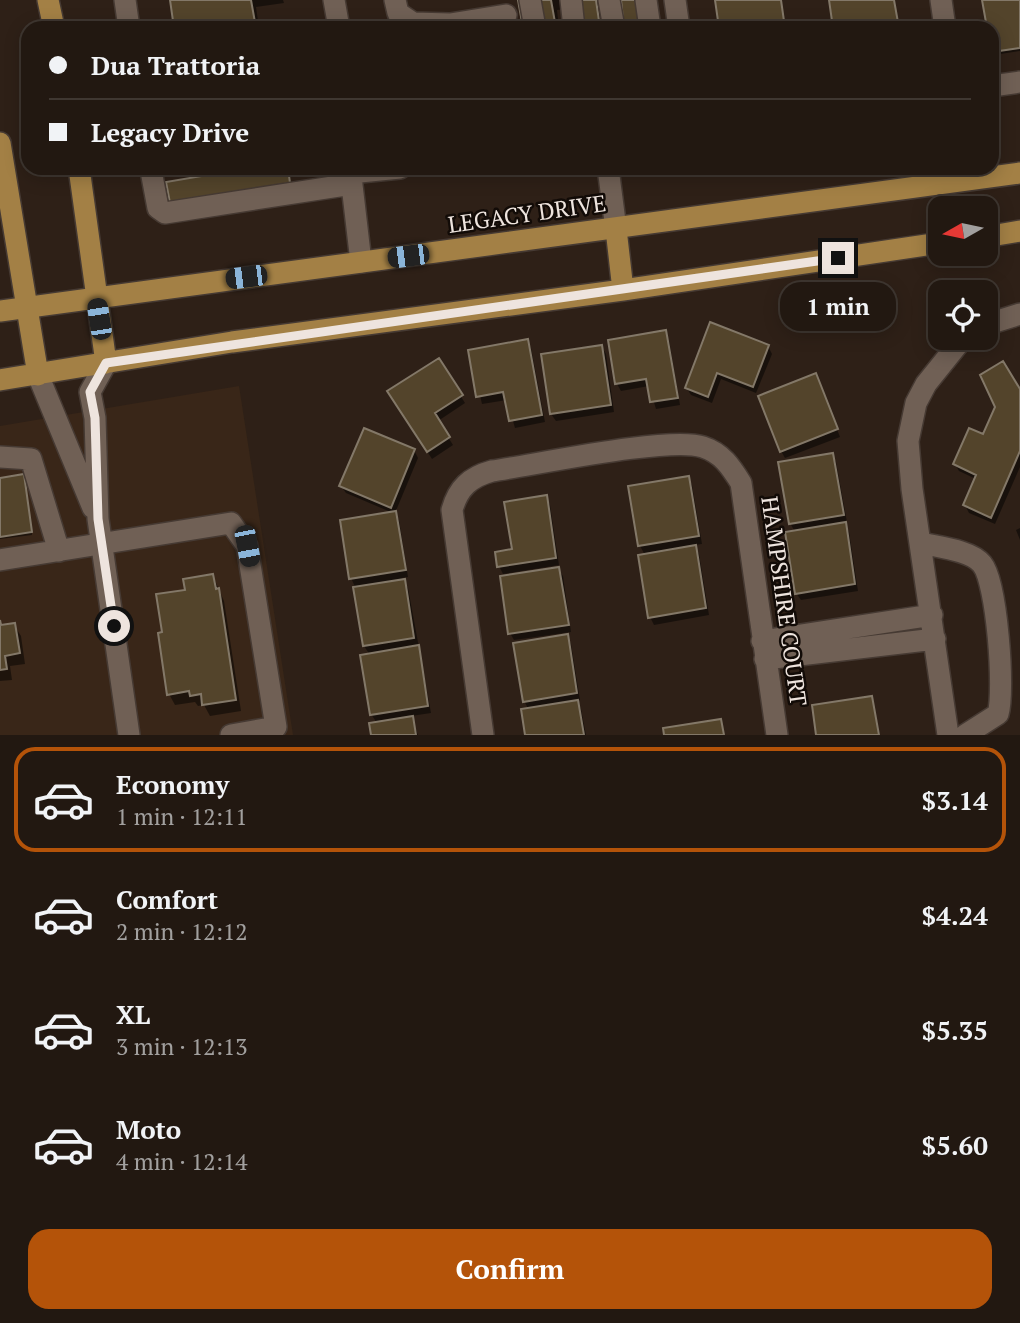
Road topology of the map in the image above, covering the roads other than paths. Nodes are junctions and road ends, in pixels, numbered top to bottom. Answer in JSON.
{"nodes":[{"id":1,"x":48,"y":0,"type":"edge"},
{"id":2,"x":125,"y":0,"type":"edge"},
{"id":3,"x":334,"y":0,"type":"edge"},
{"id":4,"x":395,"y":0,"type":"edge"},
{"id":5,"x":530,"y":0,"type":"edge"},
{"id":6,"x":570,"y":0,"type":"edge"},
{"id":7,"x":609,"y":0,"type":"edge"},
{"id":8,"x":646,"y":0,"type":"edge"},
{"id":9,"x":675,"y":0,"type":"edge"},
{"id":10,"x":941,"y":0,"type":"edge"},
{"id":11,"x":506,"y":14,"type":"edge"},
{"id":12,"x":52,"y":21,"type":"edge"},
{"id":13,"x":128,"y":21,"type":"edge"},
{"id":14,"x":338,"y":21,"type":"edge"},
{"id":15,"x":410,"y":21,"type":"edge"},
{"id":16,"x":473,"y":21,"type":"edge"},
{"id":17,"x":534,"y":21,"type":"edge"},
{"id":18,"x":573,"y":21,"type":"edge"},
{"id":19,"x":613,"y":21,"type":"edge"},
{"id":20,"x":649,"y":21,"type":"edge"},
{"id":21,"x":678,"y":21,"type":"edge"},
{"id":22,"x":945,"y":21,"type":"edge"},
{"id":23,"x":1020,"y":82,"type":"edge"},
{"id":24,"x":999,"y":85,"type":"edge"},
{"id":25,"x":0,"y":143,"type":"edge"},
{"id":26,"x":1020,"y":173,"type":"edge"},
{"id":27,"x":80,"y":175,"type":"edge"},
{"id":28,"x":152,"y":175,"type":"edge"},
{"id":29,"x":351,"y":175,"type":"edge"},
{"id":30,"x":609,"y":175,"type":"edge"},
{"id":31,"x":615,"y":229,"type":"junction"},
{"id":32,"x":1020,"y":231,"type":"edge"},
{"id":33,"x":998,"y":235,"type":"edge"},
{"id":34,"x":928,"y":245,"type":"edge"},
{"id":35,"x":361,"y":262,"type":"junction"},
{"id":36,"x":623,"y":290,"type":"junction"},
{"id":37,"x":96,"y":297,"type":"junction"},
{"id":38,"x":26,"y":307,"type":"junction"},
{"id":39,"x":0,"y":311,"type":"edge"},
{"id":40,"x":1020,"y":314,"type":"edge"},
{"id":41,"x":998,"y":321,"type":"edge"},
{"id":42,"x":953,"y":350,"type":"edge"},
{"id":43,"x":106,"y":363,"type":"junction"},
{"id":44,"x":38,"y":375,"type":"junction"},
{"id":45,"x":0,"y":380,"type":"edge"},
{"id":46,"x":0,"y":457,"type":"edge"},
{"id":47,"x":98,"y":519,"type":"junction"},
{"id":48,"x":921,"y":543,"type":"junction"},
{"id":49,"x":102,"y":544,"type":"junction"},
{"id":50,"x":59,"y":551,"type":"junction"},
{"id":51,"x":0,"y":560,"type":"edge"},
{"id":52,"x":932,"y":615,"type":"junction"},
{"id":53,"x":936,"y":639,"type":"junction"},
{"id":54,"x":763,"y":650,"type":"junction"},
{"id":55,"x":130,"y":735,"type":"edge"},
{"id":56,"x":230,"y":735,"type":"edge"},
{"id":57,"x":484,"y":735,"type":"edge"},
{"id":58,"x":777,"y":735,"type":"edge"},
{"id":59,"x":948,"y":735,"type":"edge"},
{"id":60,"x":965,"y":735,"type":"edge"}],
"edges":[{"from":1,"to":12,"type":"main road"},
{"from":2,"to":13,"type":"street"},
{"from":3,"to":14,"type":"street"},
{"from":4,"to":15,"type":"street"},
{"from":5,"to":17,"type":"street"},
{"from":6,"to":18,"type":"street"},
{"from":7,"to":19,"type":"street"},
{"from":8,"to":20,"type":"street"},
{"from":9,"to":21,"type":"street"},
{"from":10,"to":22,"type":"street"},
{"from":11,"to":16,"type":"street"},
{"from":23,"to":24,"type":"street"},
{"from":25,"to":38,"type":"main road"},
{"from":26,"to":31,"type":"main road","name":"LEGACY DRIVE"},
{"from":27,"to":37,"type":"main road"},
{"from":28,"to":29,"type":"street"},
{"from":29,"to":35,"type":"street"},
{"from":30,"to":31,"type":"street"},
{"from":31,"to":35,"type":"main road","name":"LEGACY DRIVE"},
{"from":31,"to":36,"type":"main road"},
{"from":32,"to":33,"type":"main road"},
{"from":34,"to":36,"type":"main road"},
{"from":35,"to":37,"type":"main road","name":"LEGACY DRIVE"},
{"from":36,"to":43,"type":"main road"},
{"from":37,"to":38,"type":"main road","name":"LEGACY DRIVE"},
{"from":37,"to":43,"type":"main road"},
{"from":38,"to":39,"type":"main road","name":"LEGACY DRIVE"},
{"from":38,"to":44,"type":"main road"},
{"from":40,"to":41,"type":"street"},
{"from":42,"to":48,"type":"street"},
{"from":43,"to":44,"type":"main road"},
{"from":43,"to":47,"type":"street"},
{"from":44,"to":45,"type":"main road"},
{"from":44,"to":47,"type":"street"},
{"from":46,"to":50,"type":"street"},
{"from":47,"to":49,"type":"street"},
{"from":48,"to":52,"type":"street"},
{"from":48,"to":60,"type":"street"},
{"from":49,"to":50,"type":"street"},
{"from":49,"to":55,"type":"street"},
{"from":49,"to":56,"type":"street"},
{"from":50,"to":51,"type":"street"},
{"from":52,"to":53,"type":"street"},
{"from":52,"to":54,"type":"street"},
{"from":53,"to":54,"type":"street"},
{"from":53,"to":59,"type":"street"},
{"from":54,"to":57,"type":"street","name":"HAMPSHIRE COURT"},
{"from":54,"to":58,"type":"street","name":"HAMPSHIRE COURT"}]}
